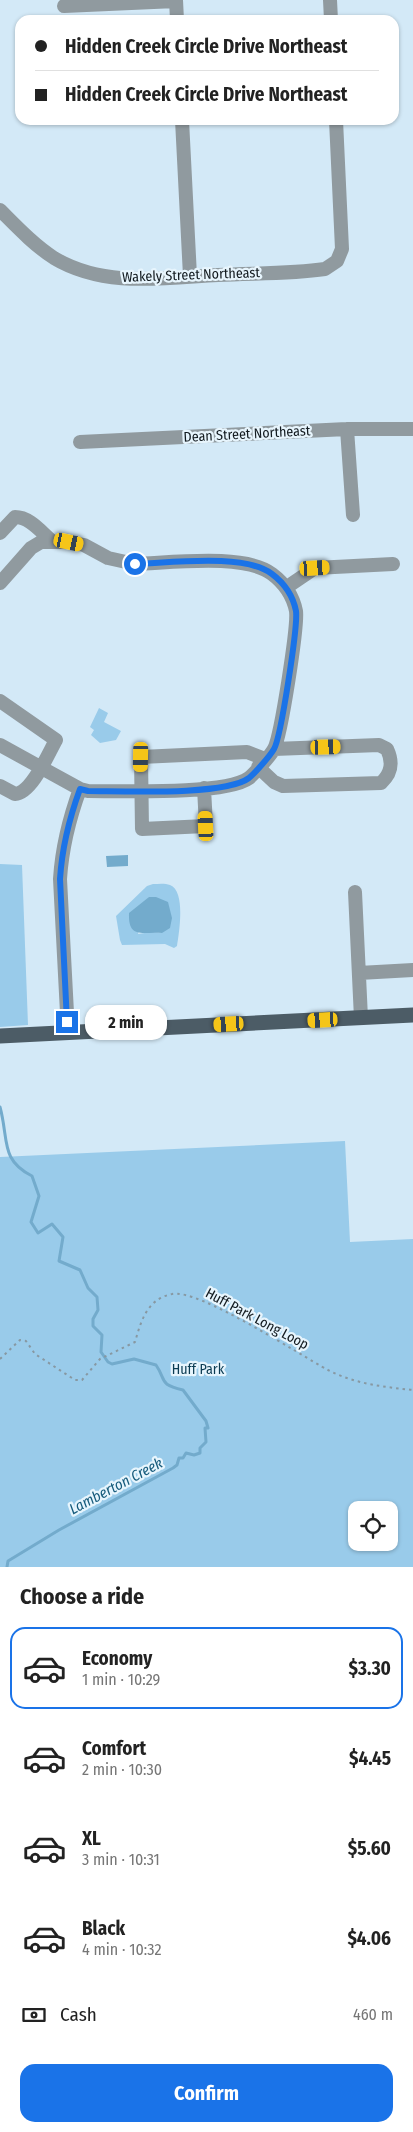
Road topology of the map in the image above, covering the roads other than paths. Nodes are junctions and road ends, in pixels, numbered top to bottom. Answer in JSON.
{"nodes":[{"id":1,"x":330,"y":0,"type":"edge"},
{"id":2,"x":176,"y":1,"type":"edge"},
{"id":3,"x":64,"y":6,"type":"dead end"},
{"id":4,"x":177,"y":15,"type":"edge"},
{"id":5,"x":331,"y":15,"type":"edge"},
{"id":6,"x":182,"y":125,"type":"edge"},
{"id":7,"x":336,"y":125,"type":"edge"},
{"id":8,"x":0,"y":210,"type":"edge"},
{"id":9,"x":190,"y":276,"type":"junction"},
{"id":10,"x":347,"y":429,"type":"junction"},
{"id":11,"x":413,"y":429,"type":"edge"},
{"id":12,"x":80,"y":442,"type":"dead end"},
{"id":13,"x":352,"y":515,"type":"dead end"},
{"id":14,"x":0,"y":533,"type":"edge"},
{"id":15,"x":52,"y":541,"type":"junction"},
{"id":16,"x":393,"y":564,"type":"dead end"},
{"id":17,"x":0,"y":583,"type":"edge"},
{"id":18,"x":287,"y":587,"type":"junction"},
{"id":19,"x":0,"y":701,"type":"edge"},
{"id":20,"x":0,"y":745,"type":"edge"},
{"id":21,"x":266,"y":758,"type":"junction"},
{"id":22,"x":41,"y":768,"type":"junction"},
{"id":23,"x":0,"y":786,"type":"edge"},
{"id":24,"x":204,"y":788,"type":"junction"},
{"id":25,"x":80,"y":789,"type":"junction"},
{"id":26,"x":140,"y":791,"type":"junction"},
{"id":27,"x":354,"y":892,"type":"dead end"},
{"id":28,"x":413,"y":970,"type":"edge"},
{"id":29,"x":359,"y":973,"type":"junction"},
{"id":30,"x":413,"y":1015,"type":"edge"},
{"id":31,"x":361,"y":1018,"type":"junction"},
{"id":32,"x":68,"y":1032,"type":"junction"},
{"id":33,"x":0,"y":1036,"type":"edge"}],
"edges":[{"from":1,"to":5,"type":"street"},
{"from":2,"to":3,"type":"street"},
{"from":2,"to":4,"type":"street"},
{"from":6,"to":9,"type":"street"},
{"from":7,"to":9,"type":"street","name":"Wakely Street Northeast"},
{"from":8,"to":9,"type":"street","name":"Wakely Street Northeast"},
{"from":10,"to":11,"type":"street","name":"Dean Street Northeast"},
{"from":10,"to":12,"type":"street","name":"Dean Street Northeast"},
{"from":10,"to":13,"type":"street"},
{"from":14,"to":15,"type":"street"},
{"from":15,"to":17,"type":"street"},
{"from":15,"to":18,"type":"street"},
{"from":16,"to":18,"type":"street"},
{"from":18,"to":21,"type":"street"},
{"from":19,"to":22,"type":"street"},
{"from":20,"to":22,"type":"street"},
{"from":21,"to":21,"type":"street"},
{"from":21,"to":24,"type":"street"},
{"from":21,"to":26,"type":"street"},
{"from":22,"to":23,"type":"street"},
{"from":22,"to":25,"type":"street"},
{"from":24,"to":26,"type":"street"},
{"from":24,"to":26,"type":"street"},
{"from":25,"to":26,"type":"street"},
{"from":25,"to":32,"type":"street"},
{"from":27,"to":29,"type":"street"},
{"from":28,"to":29,"type":"street"},
{"from":29,"to":31,"type":"street"},
{"from":30,"to":31,"type":"main road"},
{"from":31,"to":32,"type":"main road"},
{"from":32,"to":33,"type":"main road"}]}
